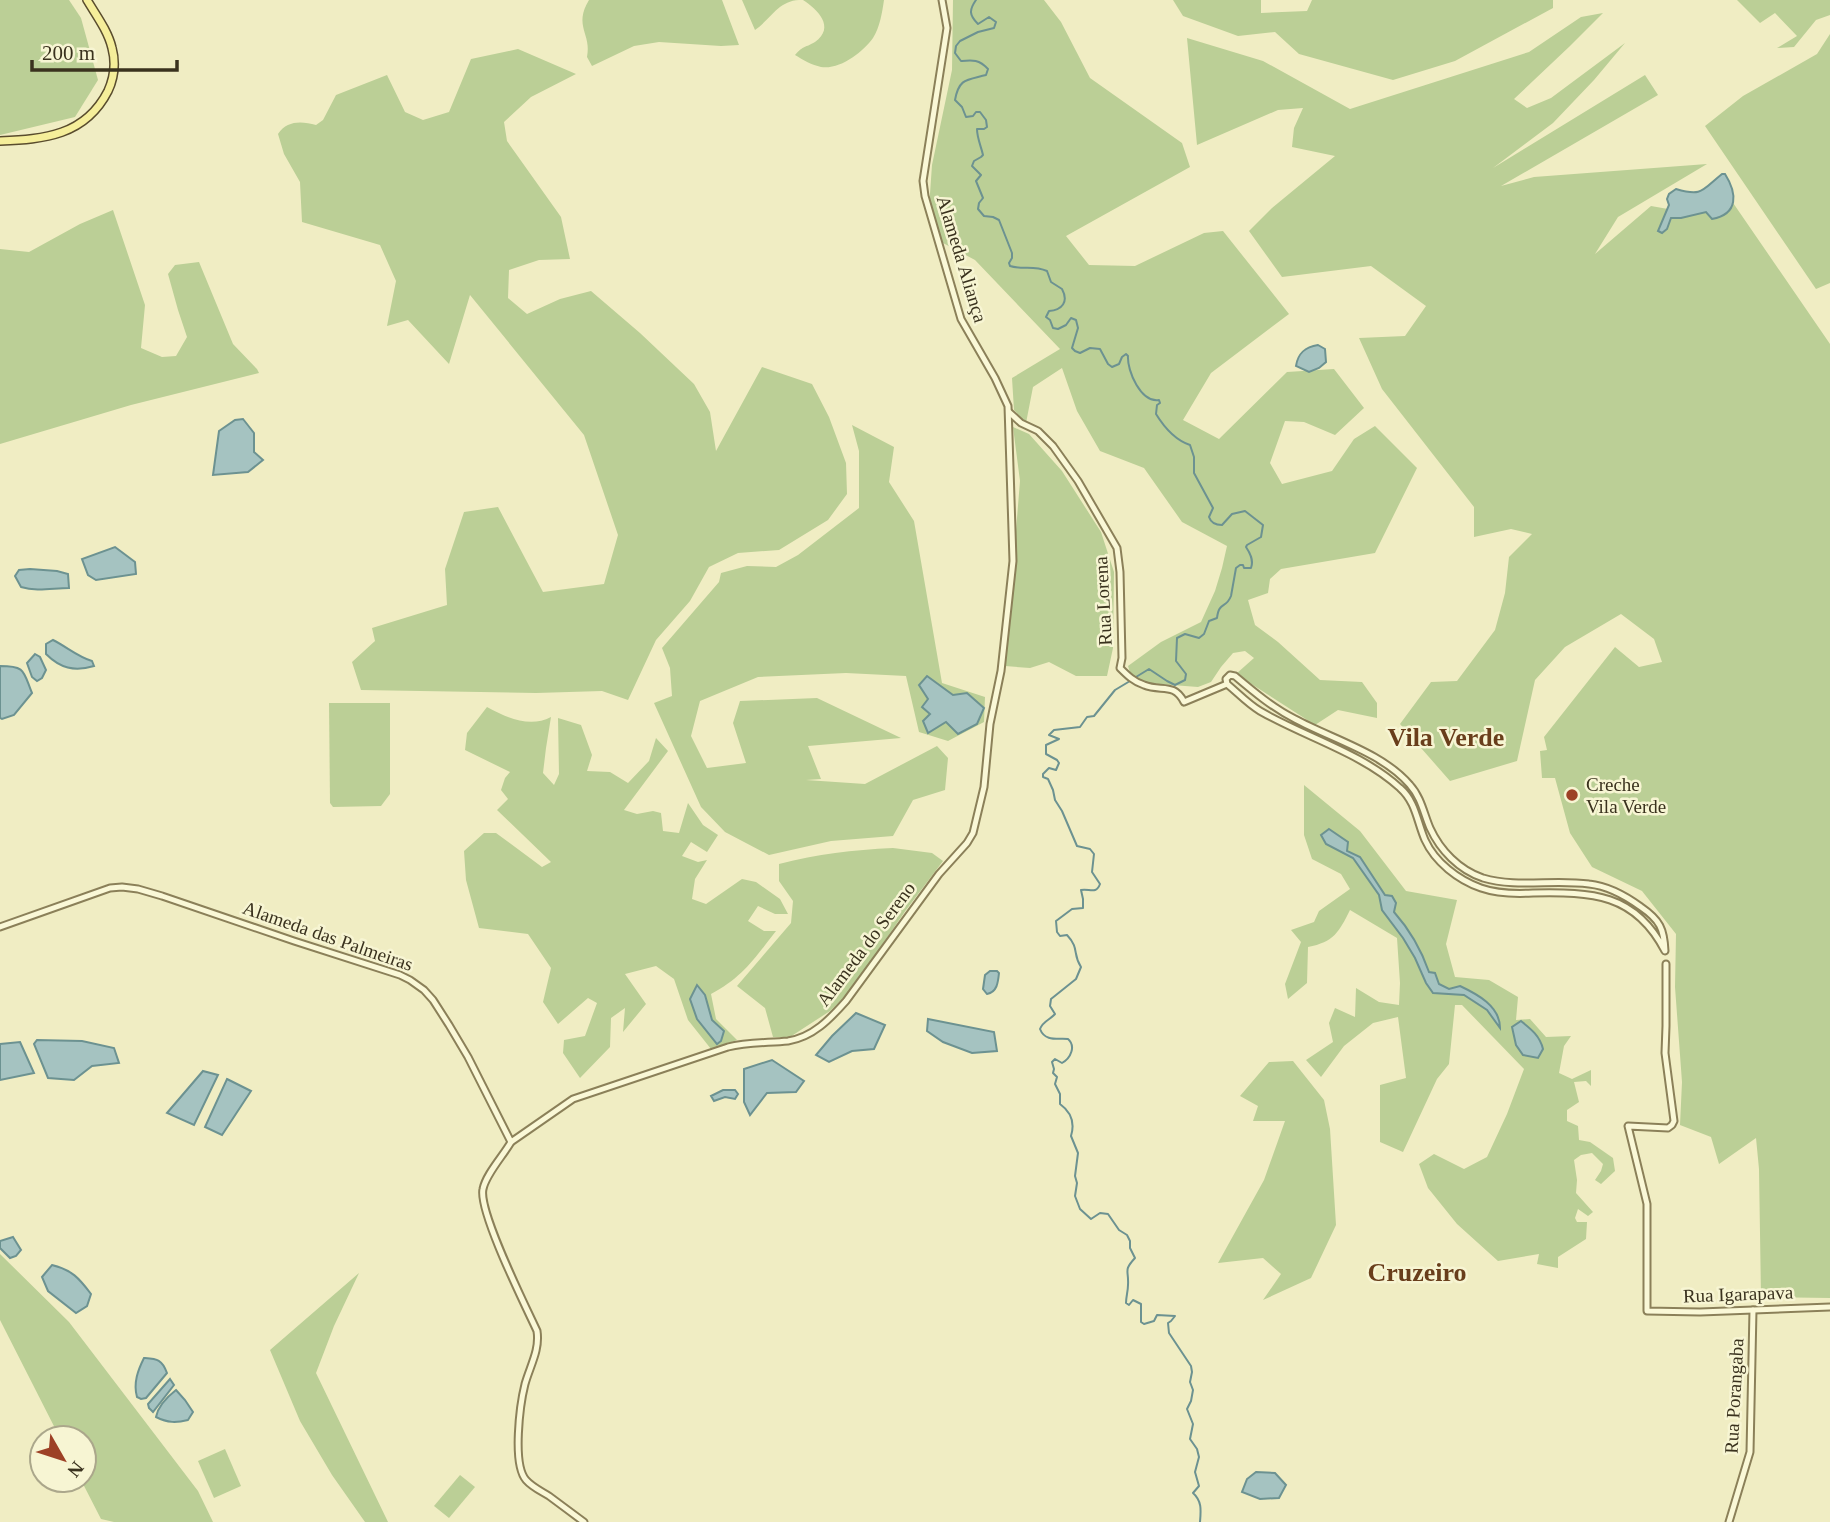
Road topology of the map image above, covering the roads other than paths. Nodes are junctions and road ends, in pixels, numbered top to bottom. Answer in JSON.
{"nodes":[{"id":1,"x":87,"y":0,"type":"edge"},
{"id":2,"x":942,"y":0,"type":"edge"},
{"id":3,"x":0,"y":141,"type":"edge"},
{"id":4,"x":1009,"y":412,"type":"junction"},
{"id":5,"x":1013,"y":561,"type":"joint"},
{"id":6,"x":1227,"y":684,"type":"junction"},
{"id":7,"x":0,"y":928,"type":"edge"},
{"id":8,"x":1666,"y":964,"type":"dead end"},
{"id":9,"x":511,"y":1143,"type":"junction"},
{"id":10,"x":1830,"y":1307,"type":"edge"},
{"id":11,"x":1753,"y":1310,"type":"junction"},
{"id":12,"x":584,"y":1522,"type":"edge"},
{"id":13,"x":1729,"y":1522,"type":"edge"}],
"edges":[{"from":1,"to":3,"type":"main road"},
{"from":2,"to":4,"type":"street","name":"Alameda Aliança"},
{"from":4,"to":5,"type":"street","name":"Alameda Aliança"},
{"from":4,"to":6,"type":"street","name":"Rua Lorena"},
{"from":5,"to":9,"type":"street","name":"Alameda do Sereno"},
{"from":6,"to":6,"type":"street"},
{"from":7,"to":9,"type":"street","name":"Alameda das Palmeiras"},
{"from":8,"to":11,"type":"street","name":"Rua Igarapava"},
{"from":9,"to":12,"type":"street"},
{"from":10,"to":11,"type":"street","name":"Rua Igarapava"},
{"from":11,"to":13,"type":"street","name":"Rua Porangaba"}]}
